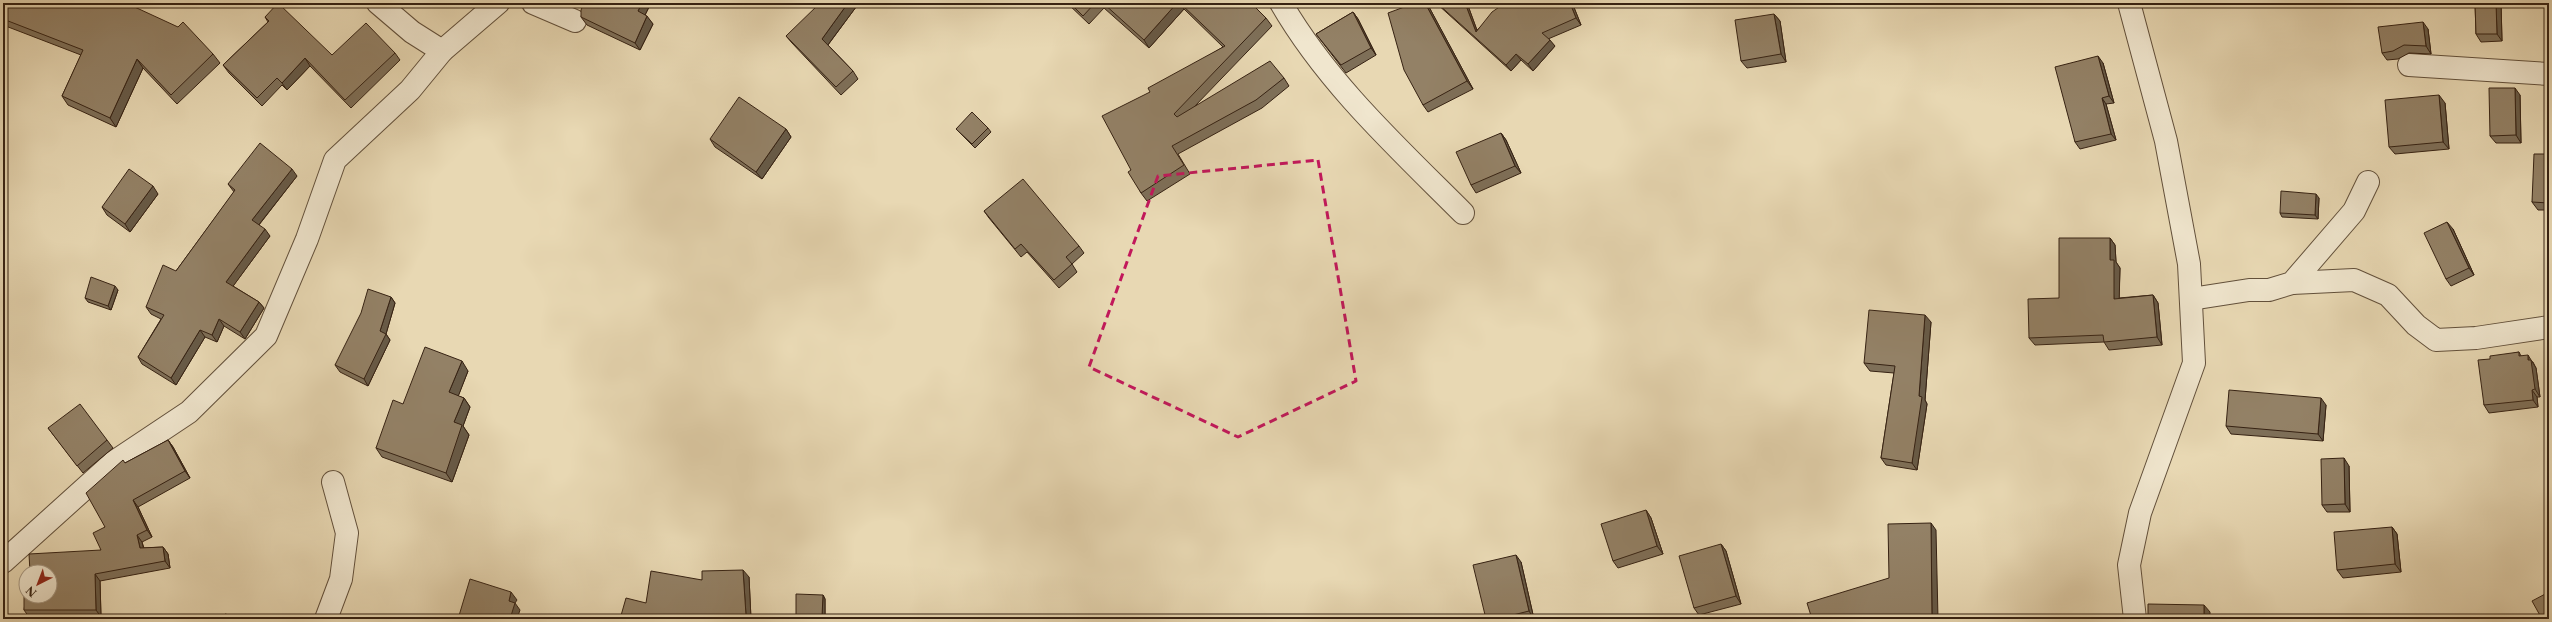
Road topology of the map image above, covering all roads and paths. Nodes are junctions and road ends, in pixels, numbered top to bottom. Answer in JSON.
{"nodes":[{"id":1,"x":378,"y":3,"type":"edge"},
{"id":2,"x":533,"y":3,"type":"edge"},
{"id":3,"x":1281,"y":3,"type":"edge"},
{"id":4,"x":2129,"y":3,"type":"edge"},
{"id":5,"x":500,"y":4,"type":"edge"},
{"id":6,"x":575,"y":21,"type":"dead end"},
{"id":7,"x":442,"y":51,"type":"junction"},
{"id":8,"x":2409,"y":65,"type":"dead end"},
{"id":9,"x":2549,"y":74,"type":"edge"},
{"id":10,"x":2368,"y":182,"type":"dead end"},
{"id":11,"x":1463,"y":213,"type":"dead end"},
{"id":12,"x":2292,"y":283,"type":"junction"},
{"id":13,"x":2191,"y":299,"type":"junction"},
{"id":14,"x":2549,"y":327,"type":"edge"},
{"id":15,"x":332,"y":482,"type":"dead end"},
{"id":16,"x":3,"y":562,"type":"edge"},
{"id":17,"x":326,"y":619,"type":"edge"},
{"id":18,"x":2135,"y":619,"type":"edge"}],
"edges":[{"from":1,"to":7,"type":"street"},
{"from":2,"to":6,"type":"street"},
{"from":3,"to":11,"type":"street"},
{"from":4,"to":13,"type":"street"},
{"from":5,"to":7,"type":"street"},
{"from":7,"to":16,"type":"street"},
{"from":8,"to":9,"type":"street"},
{"from":10,"to":12,"type":"street"},
{"from":12,"to":13,"type":"street"},
{"from":12,"to":14,"type":"street"},
{"from":13,"to":18,"type":"street"},
{"from":15,"to":17,"type":"street"}]}
